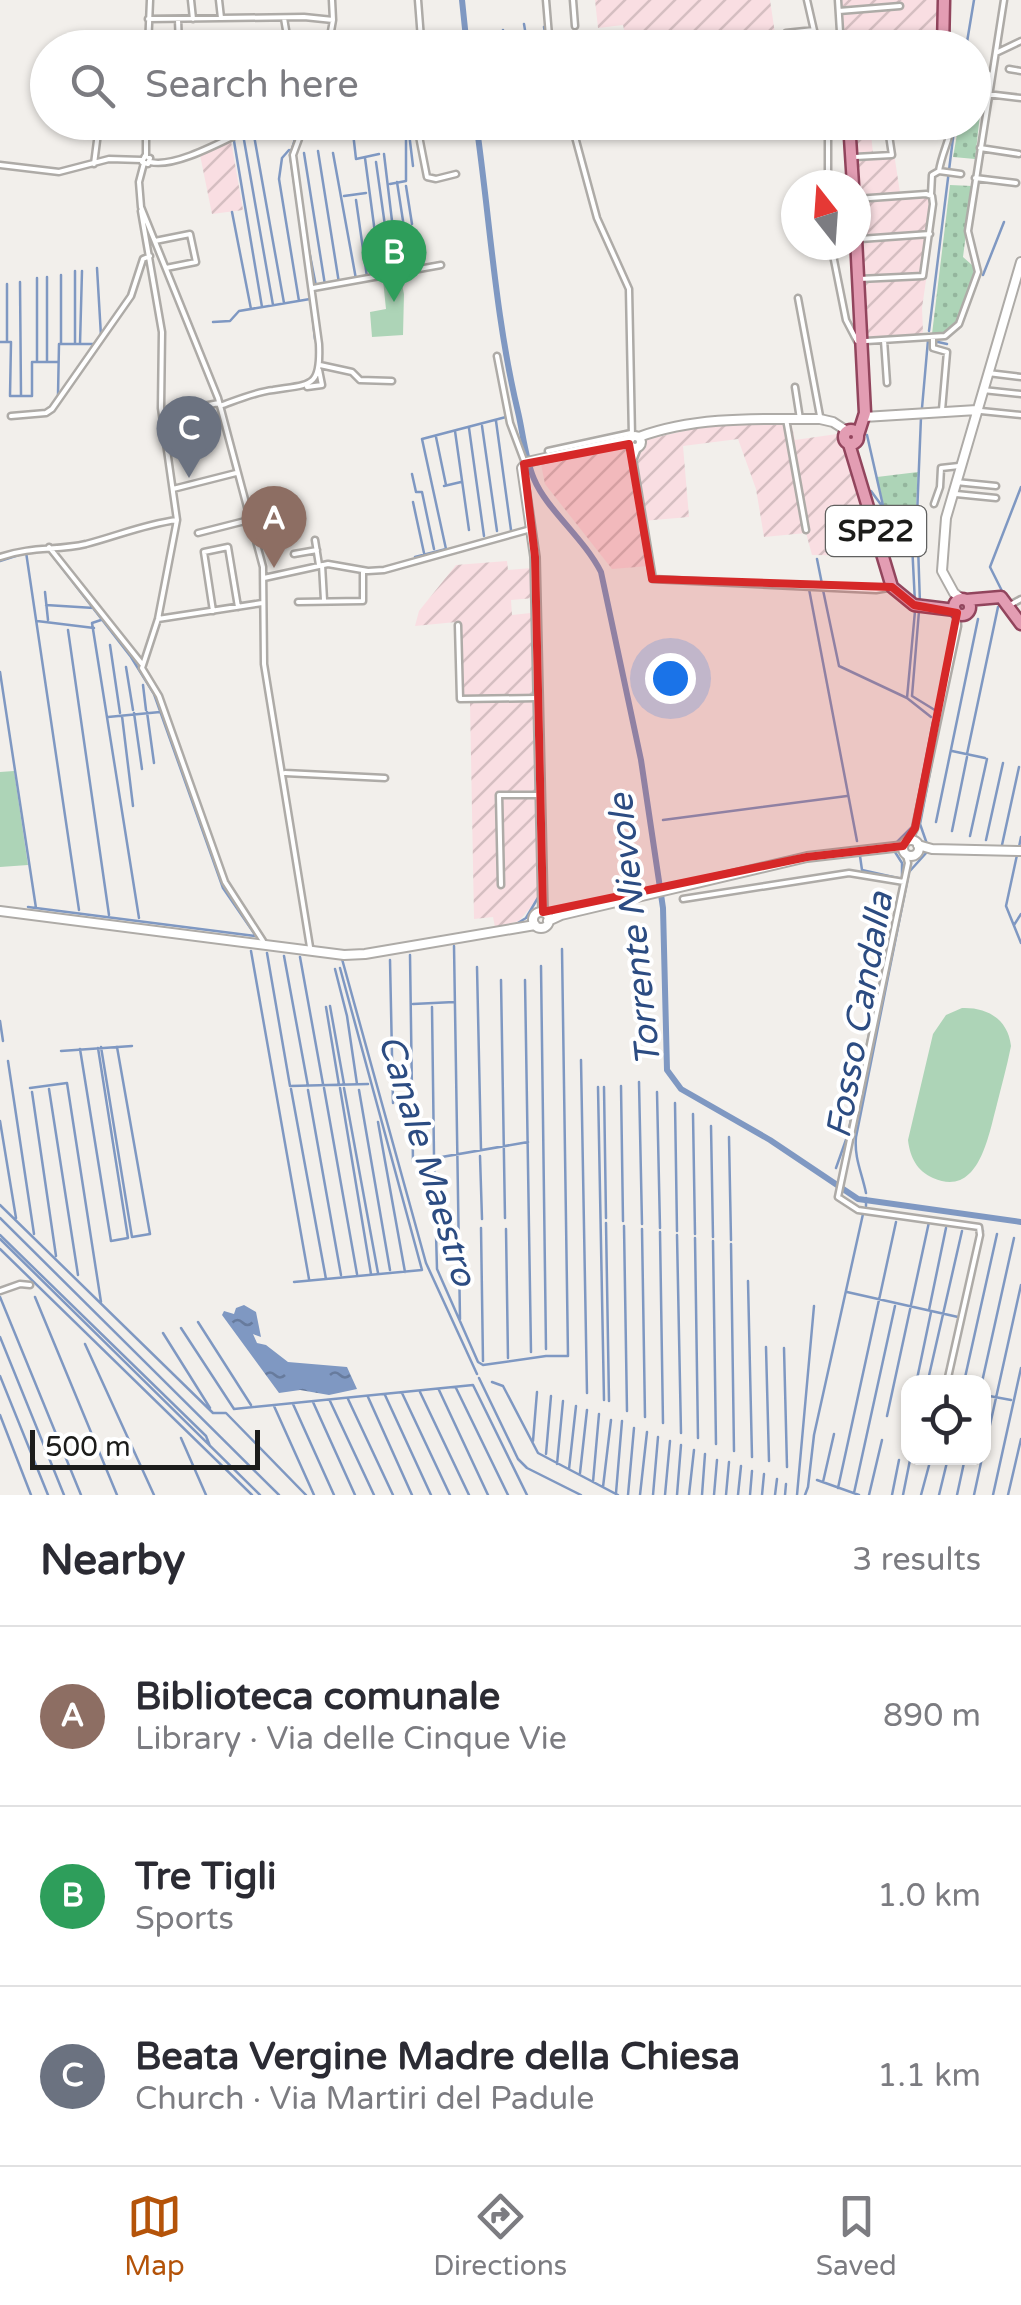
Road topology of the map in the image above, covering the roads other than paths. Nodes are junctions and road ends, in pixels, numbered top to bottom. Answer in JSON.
{"nodes":[{"id":1,"x":150,"y":0,"type":"edge"},
{"id":2,"x":191,"y":0,"type":"edge"},
{"id":3,"x":220,"y":0,"type":"edge"},
{"id":4,"x":332,"y":0,"type":"edge"},
{"id":5,"x":418,"y":0,"type":"edge"},
{"id":6,"x":546,"y":0,"type":"edge"},
{"id":7,"x":573,"y":0,"type":"edge"},
{"id":8,"x":807,"y":0,"type":"edge"},
{"id":9,"x":838,"y":0,"type":"edge"},
{"id":10,"x":950,"y":0,"type":"edge"},
{"id":11,"x":1002,"y":1,"type":"edge"},
{"id":12,"x":900,"y":6,"type":"dead end"},
{"id":13,"x":839,"y":11,"type":"junction"},
{"id":14,"x":284,"y":17,"type":"junction"},
{"id":15,"x":221,"y":18,"type":"junction"},
{"id":16,"x":148,"y":19,"type":"junction"},
{"id":17,"x":178,"y":19,"type":"junction"},
{"id":18,"x":193,"y":19,"type":"junction"},
{"id":19,"x":334,"y":20,"type":"junction"},
{"id":20,"x":575,"y":26,"type":"dead end"},
{"id":21,"x":148,"y":30,"type":"edge"},
{"id":22,"x":178,"y":30,"type":"edge"},
{"id":23,"x":286,"y":30,"type":"edge"},
{"id":24,"x":332,"y":30,"type":"edge"},
{"id":25,"x":420,"y":30,"type":"edge"},
{"id":26,"x":548,"y":30,"type":"edge"},
{"id":27,"x":814,"y":30,"type":"edge"},
{"id":28,"x":840,"y":30,"type":"edge"},
{"id":29,"x":944,"y":30,"type":"edge"},
{"id":30,"x":1021,"y":41,"type":"edge"},
{"id":31,"x":996,"y":53,"type":"junction"},
{"id":32,"x":991,"y":70,"type":"edge"},
{"id":33,"x":1010,"y":70,"type":"dead end"},
{"id":34,"x":1021,"y":70,"type":"edge"},
{"id":35,"x":991,"y":94,"type":"edge"},
{"id":36,"x":1021,"y":98,"type":"edge"},
{"id":37,"x":97,"y":140,"type":"edge"},
{"id":38,"x":146,"y":140,"type":"edge"},
{"id":39,"x":224,"y":140,"type":"edge"},
{"id":40,"x":298,"y":140,"type":"edge"},
{"id":41,"x":420,"y":140,"type":"edge"},
{"id":42,"x":576,"y":140,"type":"edge"},
{"id":43,"x":828,"y":140,"type":"edge"},
{"id":44,"x":851,"y":140,"type":"edge"},
{"id":45,"x":890,"y":140,"type":"edge"},
{"id":46,"x":950,"y":140,"type":"edge"},
{"id":47,"x":981,"y":140,"type":"edge"},
{"id":48,"x":980,"y":148,"type":"junction"},
{"id":49,"x":1020,"y":152,"type":"edge"},
{"id":50,"x":852,"y":157,"type":"junction"},
{"id":51,"x":146,"y":160,"type":"junction"},
{"id":52,"x":94,"y":164,"type":"junction"},
{"id":53,"x":0,"y":165,"type":"edge"},
{"id":54,"x":828,"y":170,"type":"edge"},
{"id":55,"x":852,"y":170,"type":"edge"},
{"id":56,"x":940,"y":171,"type":"junction"},
{"id":57,"x":456,"y":174,"type":"dead end"},
{"id":58,"x":961,"y":174,"type":"dead end"},
{"id":59,"x":975,"y":178,"type":"junction"},
{"id":60,"x":1016,"y":183,"type":"dead end"},
{"id":61,"x":930,"y":195,"type":"junction"},
{"id":62,"x":871,"y":197,"type":"edge"},
{"id":63,"x":930,"y":234,"type":"junction"},
{"id":64,"x":871,"y":238,"type":"edge"},
{"id":65,"x":151,"y":239,"type":"junction"},
{"id":66,"x":154,"y":254,"type":"junction"},
{"id":67,"x":834,"y":260,"type":"edge"},
{"id":68,"x":858,"y":260,"type":"edge"},
{"id":69,"x":1021,"y":262,"type":"edge"},
{"id":70,"x":441,"y":265,"type":"dead end"},
{"id":71,"x":166,"y":268,"type":"junction"},
{"id":72,"x":860,"y":279,"type":"junction"},
{"id":73,"x":312,"y":288,"type":"junction"},
{"id":74,"x":1016,"y":295,"type":"edge"},
{"id":75,"x":798,"y":298,"type":"dead end"},
{"id":76,"x":932,"y":338,"type":"junction"},
{"id":77,"x":884,"y":340,"type":"junction"},
{"id":78,"x":861,"y":346,"type":"junction"},
{"id":79,"x":497,"y":356,"type":"dead end"},
{"id":80,"x":319,"y":367,"type":"junction"},
{"id":81,"x":988,"y":373,"type":"junction"},
{"id":82,"x":1021,"y":377,"type":"edge"},
{"id":83,"x":392,"y":381,"type":"dead end"},
{"id":84,"x":886,"y":383,"type":"dead end"},
{"id":85,"x":795,"y":387,"type":"dead end"},
{"id":86,"x":303,"y":388,"type":"junction"},
{"id":87,"x":983,"y":390,"type":"junction"},
{"id":88,"x":1021,"y":394,"type":"edge"},
{"id":89,"x":220,"y":404,"type":"junction"},
{"id":90,"x":976,"y":410,"type":"junction"},
{"id":91,"x":864,"y":412,"type":"junction"},
{"id":92,"x":942,"y":412,"type":"junction"},
{"id":93,"x":162,"y":414,"type":"junction"},
{"id":94,"x":1021,"y":415,"type":"edge"},
{"id":95,"x":10,"y":416,"type":"dead end"},
{"id":96,"x":786,"y":419,"type":"junction"},
{"id":97,"x":800,"y":419,"type":"junction"},
{"id":98,"x":822,"y":419,"type":"junction"},
{"id":99,"x":634,"y":439,"type":"junction"},
{"id":100,"x":851,"y":439,"type":"junction"},
{"id":101,"x":615,"y":440,"type":"junction"},
{"id":102,"x":548,"y":451,"type":"dead end"},
{"id":103,"x":529,"y":462,"type":"junction"},
{"id":104,"x":959,"y":466,"type":"junction"},
{"id":105,"x":236,"y":473,"type":"junction"},
{"id":106,"x":955,"y":482,"type":"junction"},
{"id":107,"x":996,"y":486,"type":"dead end"},
{"id":108,"x":173,"y":488,"type":"junction"},
{"id":109,"x":951,"y":494,"type":"junction"},
{"id":110,"x":996,"y":498,"type":"dead end"},
{"id":111,"x":934,"y":504,"type":"dead end"},
{"id":112,"x":177,"y":520,"type":"junction"},
{"id":113,"x":249,"y":520,"type":"junction"},
{"id":114,"x":531,"y":529,"type":"junction"},
{"id":115,"x":806,"y":530,"type":"dead end"},
{"id":116,"x":520,"y":531,"type":"junction"},
{"id":117,"x":198,"y":533,"type":"dead end"},
{"id":118,"x":315,"y":540,"type":"dead end"},
{"id":119,"x":48,"y":547,"type":"junction"},
{"id":120,"x":317,"y":550,"type":"junction"},
{"id":121,"x":294,"y":554,"type":"dead end"},
{"id":122,"x":0,"y":557,"type":"edge"},
{"id":123,"x":320,"y":565,"type":"junction"},
{"id":124,"x":363,"y":570,"type":"junction"},
{"id":125,"x":264,"y":578,"type":"junction"},
{"id":126,"x":892,"y":587,"type":"junction"},
{"id":127,"x":1021,"y":599,"type":"edge"},
{"id":128,"x":263,"y":602,"type":"junction"},
{"id":129,"x":298,"y":602,"type":"dead end"},
{"id":130,"x":324,"y":602,"type":"junction"},
{"id":131,"x":960,"y":605,"type":"junction"},
{"id":132,"x":1010,"y":605,"type":"junction"},
{"id":133,"x":238,"y":606,"type":"junction"},
{"id":134,"x":212,"y":611,"type":"junction"},
{"id":135,"x":158,"y":620,"type":"junction"},
{"id":136,"x":1021,"y":624,"type":"edge"},
{"id":137,"x":458,"y":625,"type":"dead end"},
{"id":138,"x":142,"y":664,"type":"junction"},
{"id":139,"x":539,"y":698,"type":"junction"},
{"id":140,"x":284,"y":773,"type":"junction"},
{"id":141,"x":385,"y":778,"type":"dead end"},
{"id":142,"x":540,"y":794,"type":"junction"},
{"id":143,"x":910,"y":851,"type":"junction"},
{"id":144,"x":1021,"y":851,"type":"edge"},
{"id":145,"x":904,"y":882,"type":"junction"},
{"id":146,"x":501,"y":885,"type":"dead end"},
{"id":147,"x":683,"y":899,"type":"dead end"},
{"id":148,"x":0,"y":910,"type":"edge"},
{"id":149,"x":539,"y":917,"type":"junction"},
{"id":150,"x":264,"y":944,"type":"junction"},
{"id":151,"x":310,"y":951,"type":"junction"},
{"id":152,"x":30,"y":1285,"type":"dead end"},
{"id":153,"x":0,"y":1291,"type":"edge"},
{"id":154,"x":949,"y":1375,"type":"edge"}],
"edges":[{"from":1,"to":16,"type":"street"},
{"from":2,"to":18,"type":"street"},
{"from":3,"to":15,"type":"street"},
{"from":4,"to":19,"type":"street"},
{"from":5,"to":25,"type":"street"},
{"from":6,"to":26,"type":"street"},
{"from":7,"to":20,"type":"street"},
{"from":8,"to":27,"type":"street"},
{"from":9,"to":13,"type":"street"},
{"from":10,"to":29,"type":"main road"},
{"from":11,"to":31,"type":"street"},
{"from":12,"to":13,"type":"street"},
{"from":13,"to":28,"type":"street"},
{"from":14,"to":15,"type":"street"},
{"from":14,"to":19,"type":"street"},
{"from":14,"to":23,"type":"street"},
{"from":15,"to":18,"type":"street"},
{"from":16,"to":17,"type":"street"},
{"from":16,"to":21,"type":"street"},
{"from":17,"to":18,"type":"street"},
{"from":17,"to":22,"type":"street"},
{"from":19,"to":24,"type":"street"},
{"from":30,"to":31,"type":"street"},
{"from":31,"to":32,"type":"street"},
{"from":33,"to":34,"type":"street"},
{"from":35,"to":36,"type":"street"},
{"from":37,"to":52,"type":"street"},
{"from":38,"to":51,"type":"street"},
{"from":39,"to":51,"type":"street"},
{"from":40,"to":73,"type":"street"},
{"from":41,"to":57,"type":"street"},
{"from":42,"to":99,"type":"street"},
{"from":43,"to":54,"type":"street"},
{"from":44,"to":50,"type":"main road"},
{"from":45,"to":50,"type":"street"},
{"from":46,"to":56,"type":"street"},
{"from":47,"to":48,"type":"street"},
{"from":48,"to":49,"type":"street"},
{"from":48,"to":59,"type":"street"},
{"from":50,"to":55,"type":"main road"},
{"from":51,"to":52,"type":"street"},
{"from":51,"to":65,"type":"street"},
{"from":52,"to":53,"type":"street"},
{"from":56,"to":58,"type":"street"},
{"from":56,"to":61,"type":"street"},
{"from":59,"to":60,"type":"street"},
{"from":59,"to":76,"type":"street"},
{"from":61,"to":62,"type":"street"},
{"from":61,"to":63,"type":"street"},
{"from":63,"to":64,"type":"street"},
{"from":63,"to":72,"type":"street"},
{"from":65,"to":66,"type":"street"},
{"from":65,"to":71,"type":"street"},
{"from":66,"to":71,"type":"street"},
{"from":66,"to":93,"type":"street"},
{"from":66,"to":95,"type":"street"},
{"from":67,"to":78,"type":"street"},
{"from":68,"to":72,"type":"main road"},
{"from":69,"to":74,"type":"street"},
{"from":70,"to":73,"type":"street"},
{"from":71,"to":89,"type":"street"},
{"from":72,"to":78,"type":"main road"},
{"from":73,"to":80,"type":"street"},
{"from":74,"to":81,"type":"street"},
{"from":75,"to":98,"type":"street"},
{"from":76,"to":77,"type":"street"},
{"from":76,"to":92,"type":"street"},
{"from":77,"to":78,"type":"street"},
{"from":77,"to":84,"type":"street"},
{"from":78,"to":91,"type":"main road"},
{"from":79,"to":103,"type":"street"},
{"from":80,"to":83,"type":"street"},
{"from":80,"to":86,"type":"street"},
{"from":80,"to":86,"type":"street"},
{"from":81,"to":82,"type":"street"},
{"from":81,"to":87,"type":"street"},
{"from":85,"to":97,"type":"street"},
{"from":86,"to":89,"type":"street"},
{"from":87,"to":88,"type":"street"},
{"from":87,"to":90,"type":"street"},
{"from":89,"to":93,"type":"street"},
{"from":89,"to":105,"type":"street"},
{"from":90,"to":92,"type":"street"},
{"from":90,"to":94,"type":"street"},
{"from":90,"to":104,"type":"street"},
{"from":91,"to":92,"type":"street"},
{"from":91,"to":100,"type":"main road"},
{"from":93,"to":108,"type":"street"},
{"from":96,"to":97,"type":"street"},
{"from":96,"to":99,"type":"street"},
{"from":96,"to":115,"type":"street"},
{"from":97,"to":98,"type":"street"},
{"from":98,"to":100,"type":"street"},
{"from":99,"to":101,"type":"street"},
{"from":99,"to":126,"type":"street"},
{"from":100,"to":126,"type":"main road","number":"SP22"},
{"from":101,"to":102,"type":"street"},
{"from":101,"to":103,"type":"street"},
{"from":103,"to":114,"type":"street"},
{"from":104,"to":106,"type":"street"},
{"from":104,"to":111,"type":"street"},
{"from":105,"to":108,"type":"street"},
{"from":105,"to":113,"type":"street"},
{"from":106,"to":107,"type":"street"},
{"from":106,"to":109,"type":"street"},
{"from":108,"to":112,"type":"street"},
{"from":109,"to":110,"type":"street"},
{"from":109,"to":131,"type":"street"},
{"from":112,"to":119,"type":"street"},
{"from":112,"to":135,"type":"street"},
{"from":113,"to":117,"type":"street"},
{"from":113,"to":125,"type":"street"},
{"from":114,"to":116,"type":"street"},
{"from":114,"to":116,"type":"street"},
{"from":114,"to":139,"type":"street"},
{"from":116,"to":124,"type":"street"},
{"from":118,"to":120,"type":"street"},
{"from":119,"to":122,"type":"street"},
{"from":119,"to":138,"type":"street"},
{"from":120,"to":121,"type":"street"},
{"from":120,"to":123,"type":"street"},
{"from":123,"to":124,"type":"street"},
{"from":123,"to":125,"type":"street"},
{"from":123,"to":130,"type":"street"},
{"from":124,"to":130,"type":"street"},
{"from":125,"to":128,"type":"street"},
{"from":126,"to":131,"type":"main road","number":"SP22"},
{"from":127,"to":132,"type":"street"},
{"from":128,"to":133,"type":"street"},
{"from":128,"to":140,"type":"street"},
{"from":129,"to":130,"type":"street"},
{"from":131,"to":132,"type":"main road"},
{"from":131,"to":143,"type":"street"},
{"from":132,"to":136,"type":"main road"},
{"from":133,"to":134,"type":"street"},
{"from":133,"to":134,"type":"street"},
{"from":134,"to":135,"type":"street"},
{"from":135,"to":138,"type":"street"},
{"from":137,"to":139,"type":"street"},
{"from":138,"to":150,"type":"street"},
{"from":139,"to":142,"type":"street"},
{"from":140,"to":141,"type":"street"},
{"from":140,"to":151,"type":"street"},
{"from":142,"to":146,"type":"street"},
{"from":142,"to":149,"type":"street"},
{"from":143,"to":144,"type":"street"},
{"from":143,"to":145,"type":"street"},
{"from":143,"to":149,"type":"street"},
{"from":145,"to":147,"type":"street"},
{"from":145,"to":154,"type":"street"},
{"from":148,"to":150,"type":"street"},
{"from":149,"to":151,"type":"street"},
{"from":150,"to":151,"type":"street"},
{"from":152,"to":153,"type":"street"}]}
